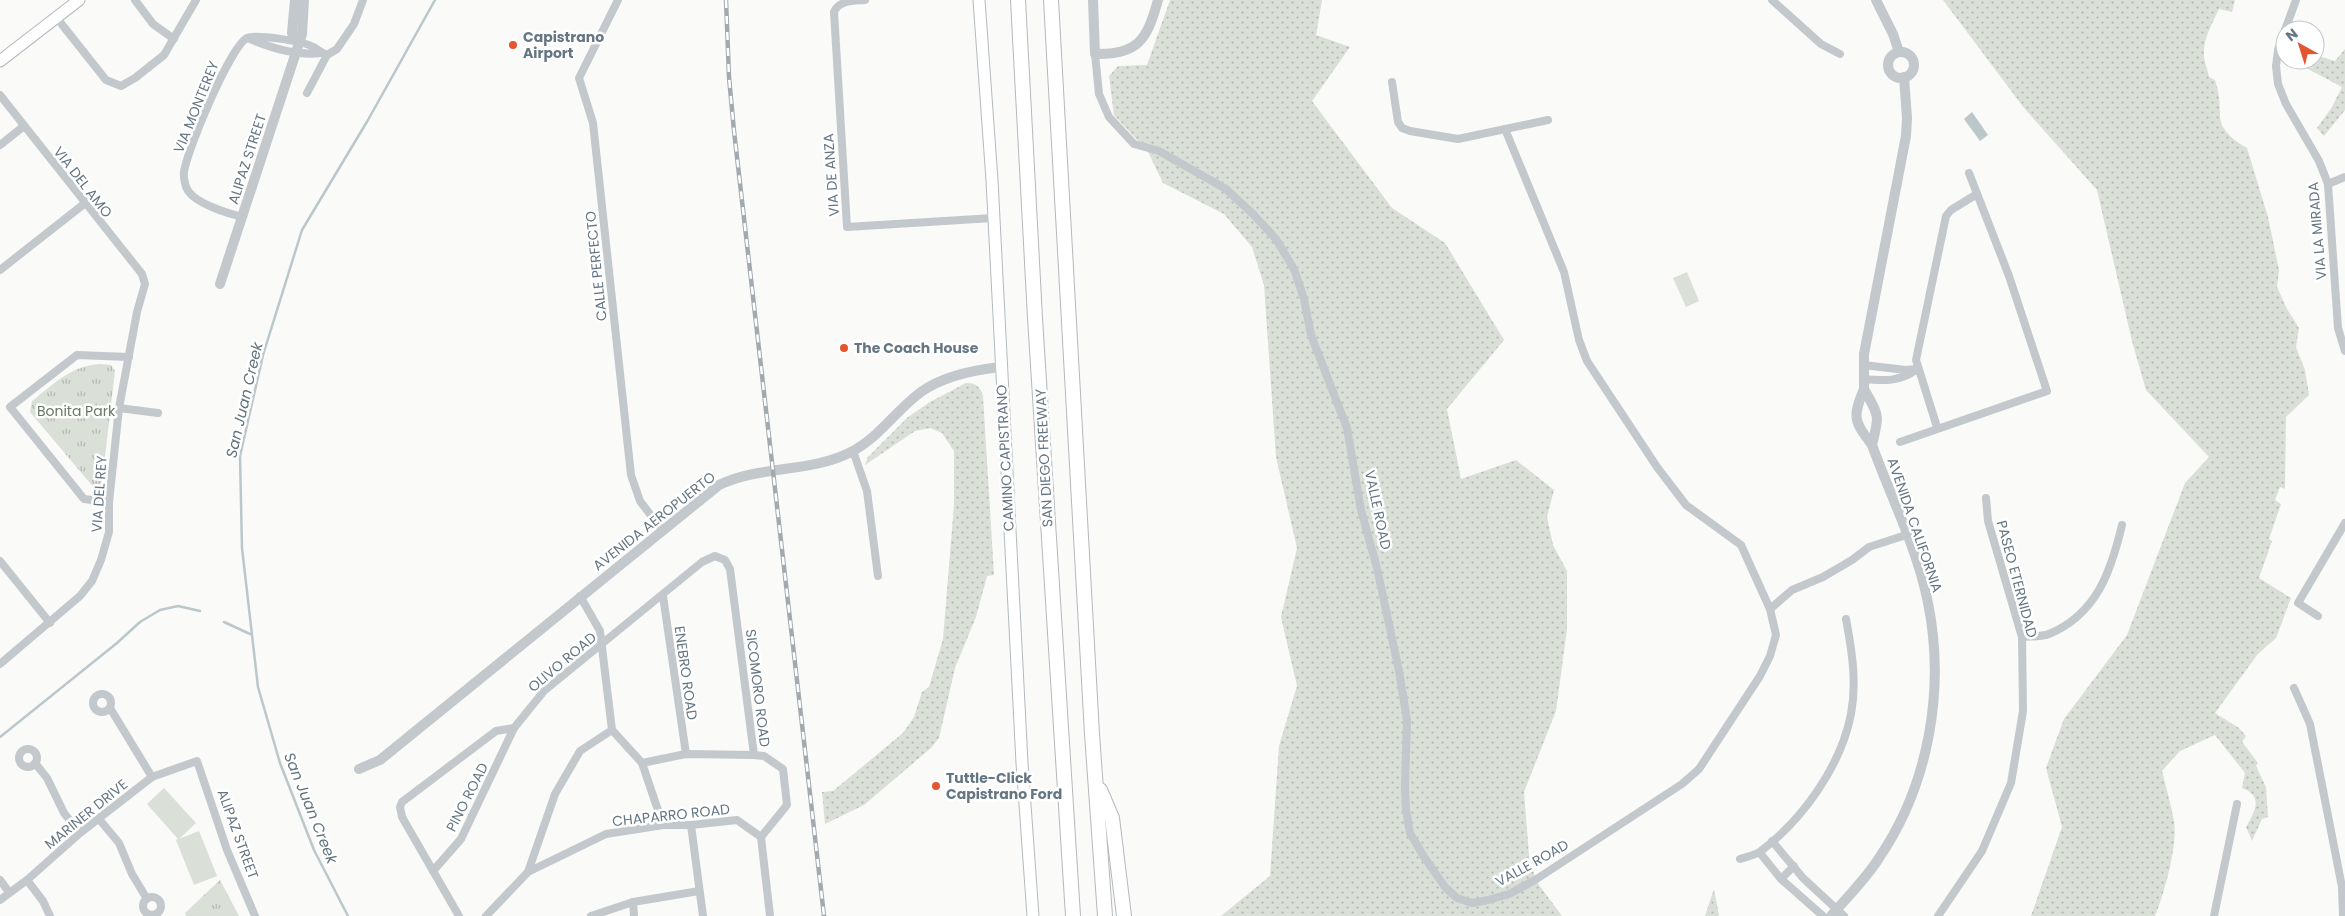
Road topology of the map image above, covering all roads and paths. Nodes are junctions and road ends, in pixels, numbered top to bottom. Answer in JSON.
{"nodes":[{"id":1,"x":79,"y":0,"type":"edge"},
{"id":2,"x":196,"y":0,"type":"edge"},
{"id":3,"x":295,"y":0,"type":"edge"},
{"id":4,"x":304,"y":0,"type":"edge"},
{"id":5,"x":363,"y":0,"type":"edge"},
{"id":6,"x":618,"y":0,"type":"edge"},
{"id":7,"x":865,"y":0,"type":"edge"},
{"id":8,"x":979,"y":0,"type":"edge"},
{"id":9,"x":1018,"y":0,"type":"edge"},
{"id":10,"x":1051,"y":0,"type":"edge"},
{"id":11,"x":1093,"y":0,"type":"edge"},
{"id":12,"x":1158,"y":0,"type":"edge"},
{"id":13,"x":1772,"y":0,"type":"edge"},
{"id":14,"x":1876,"y":0,"type":"edge"},
{"id":15,"x":2296,"y":0,"type":"edge"},
{"id":16,"x":133,"y":1,"type":"edge"},
{"id":17,"x":56,"y":17,"type":"junction"},
{"id":18,"x":2289,"y":20,"type":"edge"},
{"id":19,"x":174,"y":39,"type":"junction"},
{"id":20,"x":296,"y":47,"type":"junction"},
{"id":21,"x":1898,"y":52,"type":"junction"},
{"id":22,"x":324,"y":54,"type":"junction"},
{"id":23,"x":1095,"y":54,"type":"junction"},
{"id":24,"x":1840,"y":54,"type":"dead end"},
{"id":25,"x":0,"y":61,"type":"edge"},
{"id":26,"x":2276,"y":70,"type":"edge"},
{"id":27,"x":1904,"y":77,"type":"junction"},
{"id":28,"x":1392,"y":82,"type":"dead end"},
{"id":29,"x":0,"y":94,"type":"edge"},
{"id":30,"x":307,"y":94,"type":"dead end"},
{"id":31,"x":1548,"y":120,"type":"dead end"},
{"id":32,"x":24,"y":126,"type":"junction"},
{"id":33,"x":1505,"y":129,"type":"junction"},
{"id":34,"x":0,"y":145,"type":"edge"},
{"id":35,"x":1969,"y":173,"type":"dead end"},
{"id":36,"x":2345,"y":177,"type":"edge"},
{"id":37,"x":2328,"y":184,"type":"junction"},
{"id":38,"x":1977,"y":194,"type":"junction"},
{"id":39,"x":84,"y":204,"type":"junction"},
{"id":40,"x":242,"y":217,"type":"junction"},
{"id":41,"x":993,"y":218,"type":"junction"},
{"id":42,"x":0,"y":270,"type":"edge"},
{"id":43,"x":145,"y":284,"type":"joint"},
{"id":44,"x":220,"y":284,"type":"dead end"},
{"id":45,"x":2345,"y":351,"type":"edge"},
{"id":46,"x":129,"y":357,"type":"junction"},
{"id":47,"x":1863,"y":365,"type":"junction"},
{"id":48,"x":1000,"y":368,"type":"junction"},
{"id":49,"x":1917,"y":369,"type":"junction"},
{"id":50,"x":1863,"y":379,"type":"junction"},
{"id":51,"x":1864,"y":390,"type":"junction"},
{"id":52,"x":118,"y":408,"type":"junction"},
{"id":53,"x":158,"y":412,"type":"dead end"},
{"id":54,"x":1937,"y":427,"type":"junction"},
{"id":55,"x":1900,"y":442,"type":"dead end"},
{"id":56,"x":1872,"y":445,"type":"junction"},
{"id":57,"x":853,"y":451,"type":"junction"},
{"id":58,"x":1986,"y":498,"type":"dead end"},
{"id":59,"x":109,"y":502,"type":"junction"},
{"id":60,"x":2345,"y":523,"type":"edge"},
{"id":61,"x":2122,"y":525,"type":"dead end"},
{"id":62,"x":662,"y":530,"type":"junction"},
{"id":63,"x":1906,"y":535,"type":"junction"},
{"id":64,"x":720,"y":558,"type":"joint"},
{"id":65,"x":0,"y":561,"type":"edge"},
{"id":66,"x":878,"y":576,"type":"dead end"},
{"id":67,"x":580,"y":596,"type":"junction"},
{"id":68,"x":662,"y":596,"type":"junction"},
{"id":69,"x":1770,"y":609,"type":"junction"},
{"id":70,"x":2318,"y":616,"type":"dead end"},
{"id":71,"x":1846,"y":619,"type":"dead end"},
{"id":72,"x":50,"y":623,"type":"junction"},
{"id":73,"x":2022,"y":637,"type":"junction"},
{"id":74,"x":602,"y":645,"type":"junction"},
{"id":75,"x":0,"y":664,"type":"edge"},
{"id":76,"x":2294,"y":688,"type":"dead end"},
{"id":77,"x":110,"y":708,"type":"dead end"},
{"id":78,"x":514,"y":728,"type":"junction"},
{"id":79,"x":612,"y":730,"type":"junction"},
{"id":80,"x":686,"y":754,"type":"junction"},
{"id":81,"x":754,"y":755,"type":"junction"},
{"id":82,"x":197,"y":761,"type":"joint"},
{"id":83,"x":36,"y":763,"type":"dead end"},
{"id":84,"x":642,"y":763,"type":"junction"},
{"id":85,"x":359,"y":769,"type":"dead end"},
{"id":86,"x":152,"y":777,"type":"junction"},
{"id":87,"x":1097,"y":782,"type":"junction"},
{"id":88,"x":2237,"y":804,"type":"dead end"},
{"id":89,"x":100,"y":819,"type":"junction"},
{"id":90,"x":663,"y":825,"type":"junction"},
{"id":91,"x":691,"y":826,"type":"junction"},
{"id":92,"x":80,"y":833,"type":"junction"},
{"id":93,"x":761,"y":837,"type":"junction"},
{"id":94,"x":1772,"y":841,"type":"junction"},
{"id":95,"x":1760,"y":852,"type":"junction"},
{"id":96,"x":1740,"y":859,"type":"dead end"},
{"id":97,"x":1794,"y":866,"type":"junction"},
{"id":98,"x":433,"y":871,"type":"junction"},
{"id":99,"x":528,"y":872,"type":"junction"},
{"id":100,"x":1781,"y":879,"type":"junction"},
{"id":101,"x":0,"y":880,"type":"edge"},
{"id":102,"x":27,"y":880,"type":"junction"},
{"id":103,"x":699,"y":891,"type":"junction"},
{"id":104,"x":9,"y":892,"type":"junction"},
{"id":105,"x":147,"y":899,"type":"dead end"},
{"id":106,"x":0,"y":900,"type":"edge"},
{"id":107,"x":632,"y":902,"type":"junction"},
{"id":108,"x":1837,"y":914,"type":"edge"},
{"id":109,"x":50,"y":916,"type":"edge"},
{"id":110,"x":255,"y":916,"type":"edge"},
{"id":111,"x":459,"y":916,"type":"edge"},
{"id":112,"x":486,"y":916,"type":"edge"},
{"id":113,"x":591,"y":916,"type":"edge"},
{"id":114,"x":634,"y":916,"type":"edge"},
{"id":115,"x":702,"y":916,"type":"edge"},
{"id":116,"x":770,"y":916,"type":"edge"},
{"id":117,"x":1033,"y":916,"type":"edge"},
{"id":118,"x":1073,"y":916,"type":"edge"},
{"id":119,"x":1104,"y":916,"type":"edge"},
{"id":120,"x":1124,"y":916,"type":"edge"},
{"id":121,"x":1823,"y":916,"type":"edge"},
{"id":122,"x":1938,"y":916,"type":"edge"},
{"id":123,"x":2214,"y":916,"type":"edge"},
{"id":124,"x":2343,"y":916,"type":"edge"}],
"edges":[{"from":1,"to":17,"type":"main road"},
{"from":2,"to":19,"type":"street"},
{"from":3,"to":20,"type":"street","name":"ALIPAZ STREET"},
{"from":4,"to":20,"type":"street","name":"ALIPAZ STREET"},
{"from":5,"to":22,"type":"street"},
{"from":6,"to":62,"type":"street","name":"CALLE PERFECTO"},
{"from":7,"to":41,"type":"street","name":"VIA DE ANZA"},
{"from":8,"to":41,"type":"main road","name":"CAMINO CAPISTRANO"},
{"from":9,"to":118,"type":"highway","name":"SAN DIEGO FREEWAY"},
{"from":10,"to":87,"type":"highway"},
{"from":11,"to":23,"type":"street","name":"VALLE ROAD"},
{"from":12,"to":23,"type":"street"},
{"from":13,"to":24,"type":"street"},
{"from":14,"to":21,"type":"street","name":"AVENIDA CALIFORNIA"},
{"from":15,"to":18,"type":"street","name":"VIA LA MIRADA"},
{"from":16,"to":19,"type":"street"},
{"from":17,"to":19,"type":"street"},
{"from":17,"to":25,"type":"main road"},
{"from":20,"to":22,"type":"street","name":"VIA MONTEREY"},
{"from":20,"to":40,"type":"street","name":"ALIPAZ STREET"},
{"from":20,"to":40,"type":"street","name":"VIA MONTEREY"},
{"from":21,"to":27,"type":"street"},
{"from":21,"to":27,"type":"street","name":"AVENIDA CALIFORNIA"},
{"from":22,"to":30,"type":"street"},
{"from":23,"to":69,"type":"street","name":"VALLE ROAD"},
{"from":26,"to":37,"type":"street","name":"VIA LA MIRADA"},
{"from":27,"to":47,"type":"street","name":"AVENIDA CALIFORNIA"},
{"from":28,"to":33,"type":"street"},
{"from":29,"to":32,"type":"street","name":"VIA DEL AMO"},
{"from":31,"to":33,"type":"street"},
{"from":32,"to":34,"type":"street"},
{"from":32,"to":39,"type":"street","name":"VIA DEL AMO"},
{"from":33,"to":69,"type":"street","name":"VALLE ROAD"},
{"from":35,"to":38,"type":"street"},
{"from":36,"to":37,"type":"street"},
{"from":37,"to":45,"type":"street","name":"VIA LA MIRADA"},
{"from":38,"to":49,"type":"street"},
{"from":38,"to":54,"type":"street"},
{"from":39,"to":42,"type":"street"},
{"from":39,"to":43,"type":"street","name":"VIA DEL AMO"},
{"from":40,"to":44,"type":"street","name":"ALIPAZ STREET"},
{"from":41,"to":48,"type":"main road","name":"CAMINO CAPISTRANO"},
{"from":43,"to":46,"type":"street","name":"VIA DEL REY"},
{"from":46,"to":52,"type":"street","name":"VIA DEL REY"},
{"from":46,"to":59,"type":"street"},
{"from":47,"to":49,"type":"street"},
{"from":47,"to":50,"type":"street","name":"AVENIDA CALIFORNIA"},
{"from":48,"to":57,"type":"street","name":"AVENIDA AEROPUERTO"},
{"from":48,"to":117,"type":"main road","name":"CAMINO CAPISTRANO"},
{"from":49,"to":50,"type":"street"},
{"from":49,"to":54,"type":"street"},
{"from":50,"to":51,"type":"street","name":"AVENIDA CALIFORNIA"},
{"from":51,"to":56,"type":"street","name":"AVENIDA CALIFORNIA"},
{"from":51,"to":56,"type":"street","name":"AVENIDA CALIFORNIA"},
{"from":52,"to":53,"type":"street"},
{"from":52,"to":59,"type":"street","name":"VIA DEL REY"},
{"from":54,"to":55,"type":"street"},
{"from":56,"to":63,"type":"street","name":"AVENIDA CALIFORNIA"},
{"from":57,"to":62,"type":"street","name":"AVENIDA AEROPUERTO"},
{"from":57,"to":66,"type":"street"},
{"from":58,"to":73,"type":"street","name":"PASEO ETERNIDAD"},
{"from":59,"to":72,"type":"street","name":"VIA DEL REY"},
{"from":60,"to":70,"type":"street"},
{"from":61,"to":73,"type":"street"},
{"from":62,"to":67,"type":"street","name":"AVENIDA AEROPUERTO"},
{"from":63,"to":69,"type":"street"},
{"from":63,"to":108,"type":"street","name":"AVENIDA CALIFORNIA"},
{"from":64,"to":68,"type":"street","name":"OLIVO ROAD"},
{"from":64,"to":81,"type":"street","name":"SICOMORO ROAD"},
{"from":65,"to":72,"type":"street"},
{"from":67,"to":74,"type":"street"},
{"from":67,"to":85,"type":"street","name":"AVENIDA AEROPUERTO"},
{"from":68,"to":74,"type":"street","name":"OLIVO ROAD"},
{"from":68,"to":80,"type":"street","name":"ENEBRO ROAD"},
{"from":71,"to":94,"type":"street"},
{"from":72,"to":75,"type":"street","name":"VIA DEL REY"},
{"from":73,"to":122,"type":"street","name":"PASEO ETERNIDAD"},
{"from":74,"to":78,"type":"street","name":"OLIVO ROAD"},
{"from":74,"to":79,"type":"street"},
{"from":76,"to":124,"type":"street"},
{"from":77,"to":86,"type":"street"},
{"from":78,"to":98,"type":"street","name":"PINO ROAD"},
{"from":78,"to":98,"type":"street"},
{"from":79,"to":84,"type":"street"},
{"from":79,"to":99,"type":"street"},
{"from":80,"to":81,"type":"street"},
{"from":80,"to":84,"type":"street"},
{"from":81,"to":93,"type":"street","name":"SICOMORO ROAD"},
{"from":82,"to":86,"type":"street","name":"MARINER DRIVE"},
{"from":82,"to":110,"type":"street","name":"ALIPAZ STREET"},
{"from":83,"to":92,"type":"street"},
{"from":84,"to":90,"type":"street"},
{"from":86,"to":89,"type":"street","name":"MARINER DRIVE"},
{"from":87,"to":119,"type":"highway"},
{"from":87,"to":120,"type":"highway"},
{"from":88,"to":123,"type":"street"},
{"from":89,"to":92,"type":"street","name":"MARINER DRIVE"},
{"from":89,"to":105,"type":"street"},
{"from":90,"to":91,"type":"street","name":"CHAPARRO ROAD"},
{"from":90,"to":99,"type":"street","name":"CHAPARRO ROAD"},
{"from":91,"to":93,"type":"street","name":"CHAPARRO ROAD"},
{"from":91,"to":103,"type":"street"},
{"from":92,"to":102,"type":"street","name":"MARINER DRIVE"},
{"from":93,"to":116,"type":"street"},
{"from":94,"to":95,"type":"street"},
{"from":94,"to":97,"type":"street"},
{"from":95,"to":96,"type":"street"},
{"from":95,"to":100,"type":"street"},
{"from":97,"to":100,"type":"street"},
{"from":97,"to":108,"type":"street"},
{"from":98,"to":111,"type":"street"},
{"from":99,"to":112,"type":"street","name":"CHAPARRO ROAD"},
{"from":100,"to":121,"type":"street"},
{"from":101,"to":104,"type":"street"},
{"from":102,"to":104,"type":"street","name":"MARINER DRIVE"},
{"from":102,"to":109,"type":"street"},
{"from":103,"to":107,"type":"street"},
{"from":103,"to":115,"type":"street"},
{"from":104,"to":106,"type":"street","name":"MARINER DRIVE"},
{"from":107,"to":113,"type":"street"},
{"from":107,"to":114,"type":"street"}]}
